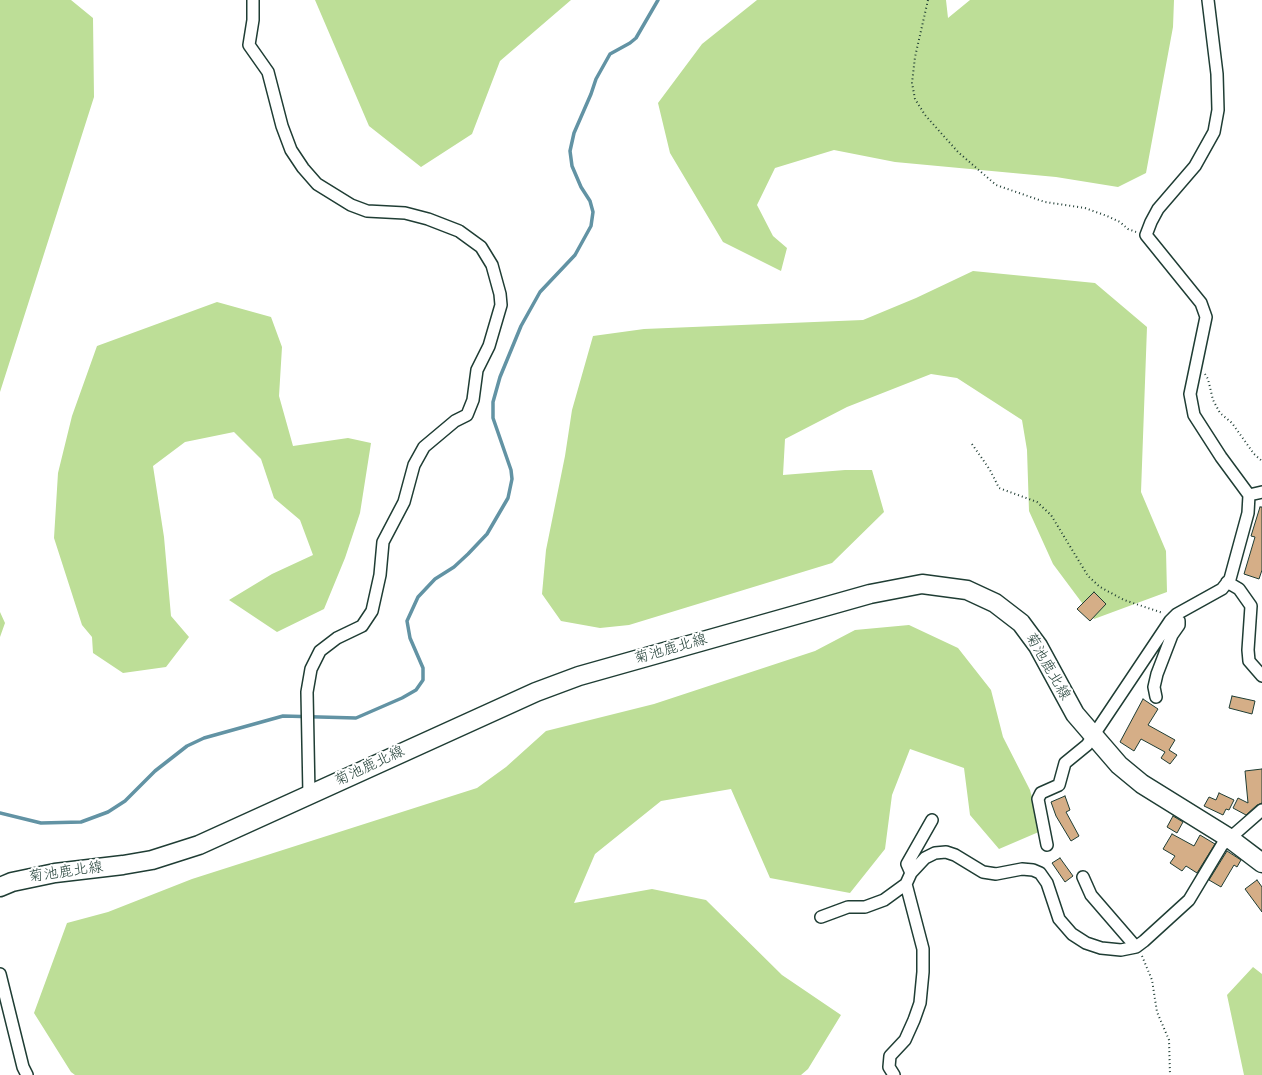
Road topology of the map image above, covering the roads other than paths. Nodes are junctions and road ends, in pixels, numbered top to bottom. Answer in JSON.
{"nodes":[{"id":1,"x":253,"y":0,"type":"edge"},
{"id":2,"x":1208,"y":0,"type":"edge"},
{"id":3,"x":1262,"y":492,"type":"edge"},
{"id":4,"x":1249,"y":495,"type":"junction"},
{"id":5,"x":1227,"y":582,"type":"junction"},
{"id":6,"x":1173,"y":618,"type":"junction"},
{"id":7,"x":1262,"y":676,"type":"edge"},
{"id":8,"x":1156,"y":697,"type":"dead end"},
{"id":9,"x":1092,"y":736,"type":"junction"},
{"id":10,"x":309,"y":795,"type":"junction"},
{"id":11,"x":1262,"y":810,"type":"edge"},
{"id":12,"x":932,"y":820,"type":"dead end"},
{"id":13,"x":1229,"y":838,"type":"junction"},
{"id":14,"x":1047,"y":845,"type":"dead end"},
{"id":15,"x":1262,"y":863,"type":"edge"},
{"id":16,"x":911,"y":873,"type":"junction"},
{"id":17,"x":1083,"y":877,"type":"dead end"},
{"id":18,"x":906,"y":884,"type":"junction"},
{"id":19,"x":0,"y":887,"type":"edge"},
{"id":20,"x":822,"y":917,"type":"dead end"},
{"id":21,"x":1136,"y":947,"type":"junction"},
{"id":22,"x":0,"y":974,"type":"edge"},
{"id":23,"x":27,"y":1075,"type":"edge"},
{"id":24,"x":894,"y":1075,"type":"edge"}],
"edges":[{"from":1,"to":10,"type":"street"},
{"from":2,"to":4,"type":"street"},
{"from":3,"to":4,"type":"street"},
{"from":4,"to":5,"type":"street"},
{"from":5,"to":6,"type":"street"},
{"from":5,"to":7,"type":"street"},
{"from":6,"to":8,"type":"street"},
{"from":6,"to":9,"type":"street"},
{"from":9,"to":10,"type":"main road","name":"菊池鹿北線"},
{"from":9,"to":13,"type":"main road","name":"菊池鹿北線"},
{"from":9,"to":14,"type":"street"},
{"from":10,"to":19,"type":"main road","name":"菊池鹿北線"},
{"from":11,"to":13,"type":"street"},
{"from":12,"to":16,"type":"street"},
{"from":13,"to":15,"type":"main road","name":"菊池鹿北線"},
{"from":13,"to":21,"type":"street"},
{"from":16,"to":18,"type":"street"},
{"from":16,"to":21,"type":"street"},
{"from":17,"to":21,"type":"street"},
{"from":18,"to":20,"type":"street"},
{"from":18,"to":24,"type":"street"},
{"from":22,"to":23,"type":"street"}]}
